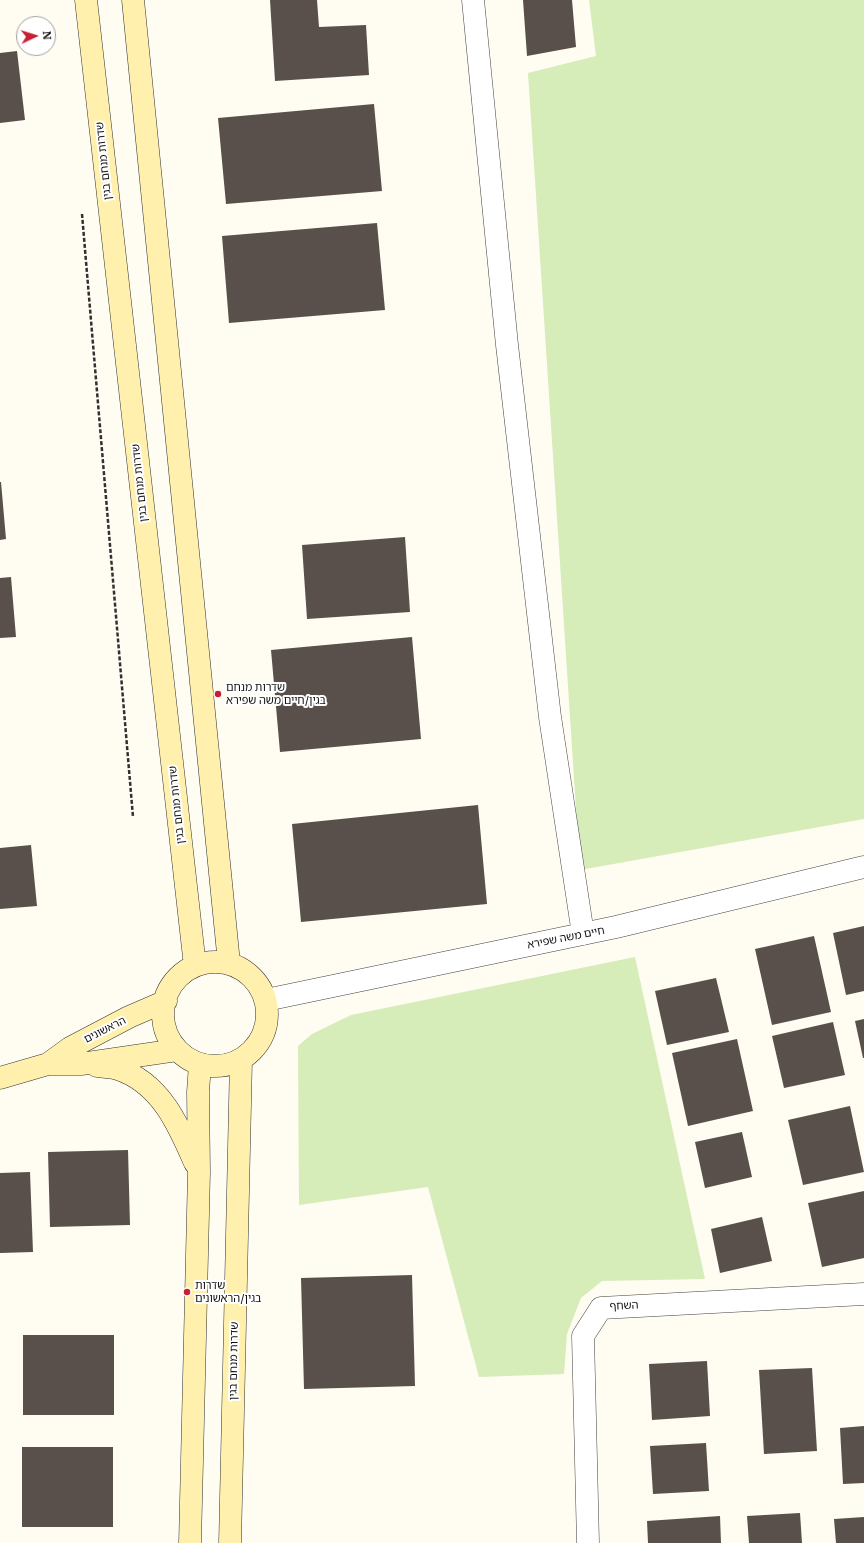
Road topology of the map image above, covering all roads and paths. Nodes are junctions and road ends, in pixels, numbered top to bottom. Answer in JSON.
{"nodes":[{"id":1,"x":86,"y":0,"type":"edge"},
{"id":2,"x":133,"y":0,"type":"edge"},
{"id":3,"x":473,"y":0,"type":"edge"},
{"id":4,"x":82,"y":206,"type":"dead end"},
{"id":5,"x":133,"y":817,"type":"dead end"},
{"id":6,"x":864,"y":867,"type":"edge"},
{"id":7,"x":583,"y":934,"type":"junction"},
{"id":8,"x":229,"y":963,"type":"junction"},
{"id":9,"x":195,"y":966,"type":"junction"},
{"id":10,"x":266,"y":1000,"type":"junction"},
{"id":11,"x":166,"y":1001,"type":"junction"},
{"id":12,"x":177,"y":1050,"type":"junction"},
{"id":13,"x":241,"y":1060,"type":"junction"},
{"id":14,"x":48,"y":1064,"type":"junction"},
{"id":15,"x":81,"y":1064,"type":"junction"},
{"id":16,"x":200,"y":1064,"type":"junction"},
{"id":17,"x":0,"y":1078,"type":"edge"},
{"id":18,"x":199,"y":1172,"type":"junction"},
{"id":19,"x":864,"y":1294,"type":"edge"},
{"id":20,"x":190,"y":1543,"type":"edge"},
{"id":21,"x":230,"y":1543,"type":"edge"},
{"id":22,"x":588,"y":1543,"type":"edge"}],
"edges":[{"from":1,"to":9,"type":"street","name":"שדרות מנחם בגין"},
{"from":2,"to":8,"type":"street"},
{"from":3,"to":7,"type":"street"},
{"from":4,"to":5,"type":"path"},
{"from":6,"to":7,"type":"street","name":"חיים משה שפירא"},
{"from":7,"to":10,"type":"street","name":"חיים משה שפירא"},
{"from":8,"to":9,"type":"street"},
{"from":8,"to":10,"type":"street"},
{"from":9,"to":11,"type":"street"},
{"from":10,"to":13,"type":"street"},
{"from":11,"to":12,"type":"street"},
{"from":11,"to":14,"type":"street","name":"הראשונים"},
{"from":12,"to":15,"type":"street","name":"הראשונים"},
{"from":12,"to":16,"type":"street"},
{"from":13,"to":16,"type":"street"},
{"from":13,"to":21,"type":"street","name":"שדרות מנחם בגין"},
{"from":14,"to":15,"type":"street","name":"הראשונים"},
{"from":14,"to":17,"type":"street","name":"הראשונים"},
{"from":15,"to":18,"type":"street"},
{"from":16,"to":18,"type":"street"},
{"from":18,"to":20,"type":"street"},
{"from":19,"to":22,"type":"street","name":"השחף"}]}
